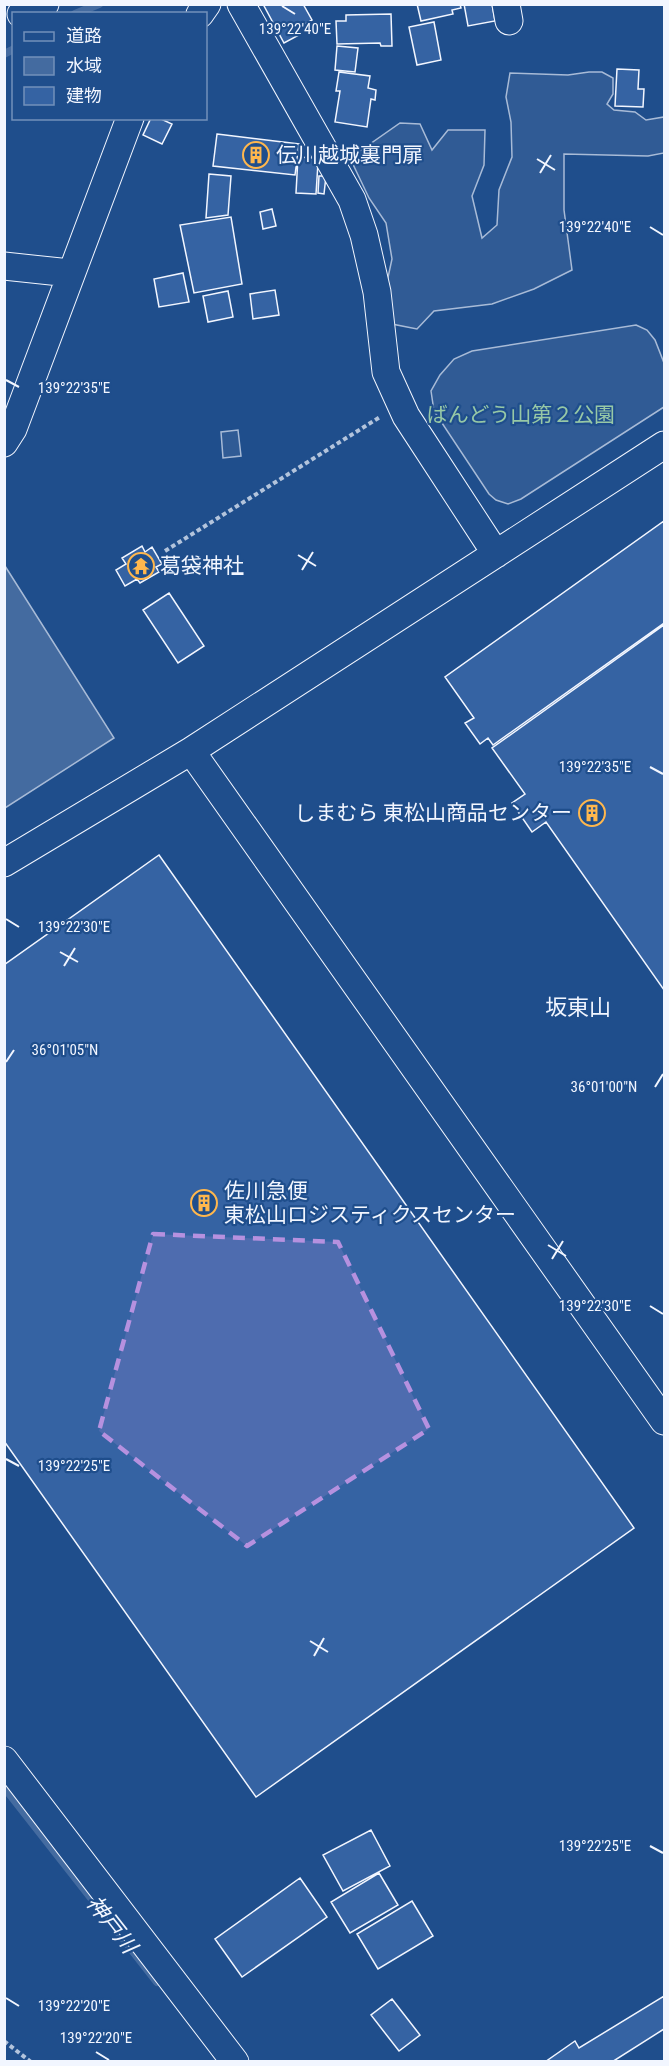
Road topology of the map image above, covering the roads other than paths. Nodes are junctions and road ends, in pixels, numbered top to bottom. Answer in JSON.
{"nodes":[{"id":1,"x":45,"y":4,"type":"edge"},
{"id":2,"x":241,"y":4,"type":"edge"},
{"id":3,"x":26,"y":12,"type":"edge"},
{"id":4,"x":129,"y":120,"type":"edge"},
{"id":5,"x":4,"y":266,"type":"edge"},
{"id":6,"x":69,"y":273,"type":"junction"},
{"id":7,"x":4,"y":442,"type":"edge"},
{"id":8,"x":664,"y":445,"type":"edge"},
{"id":9,"x":496,"y":555,"type":"junction"},
{"id":10,"x":191,"y":751,"type":"junction"},
{"id":11,"x":4,"y":863,"type":"edge"},
{"id":12,"x":664,"y":1421,"type":"edge"},
{"id":13,"x":4,"y":1760,"type":"edge"},
{"id":14,"x":235,"y":2061,"type":"edge"}],
"edges":[{"from":1,"to":3,"type":"street"},
{"from":2,"to":9,"type":"street"},
{"from":4,"to":6,"type":"street"},
{"from":5,"to":6,"type":"street"},
{"from":6,"to":7,"type":"street"},
{"from":8,"to":9,"type":"street"},
{"from":9,"to":10,"type":"street"},
{"from":10,"to":11,"type":"street"},
{"from":10,"to":12,"type":"street"},
{"from":13,"to":14,"type":"street"}]}
